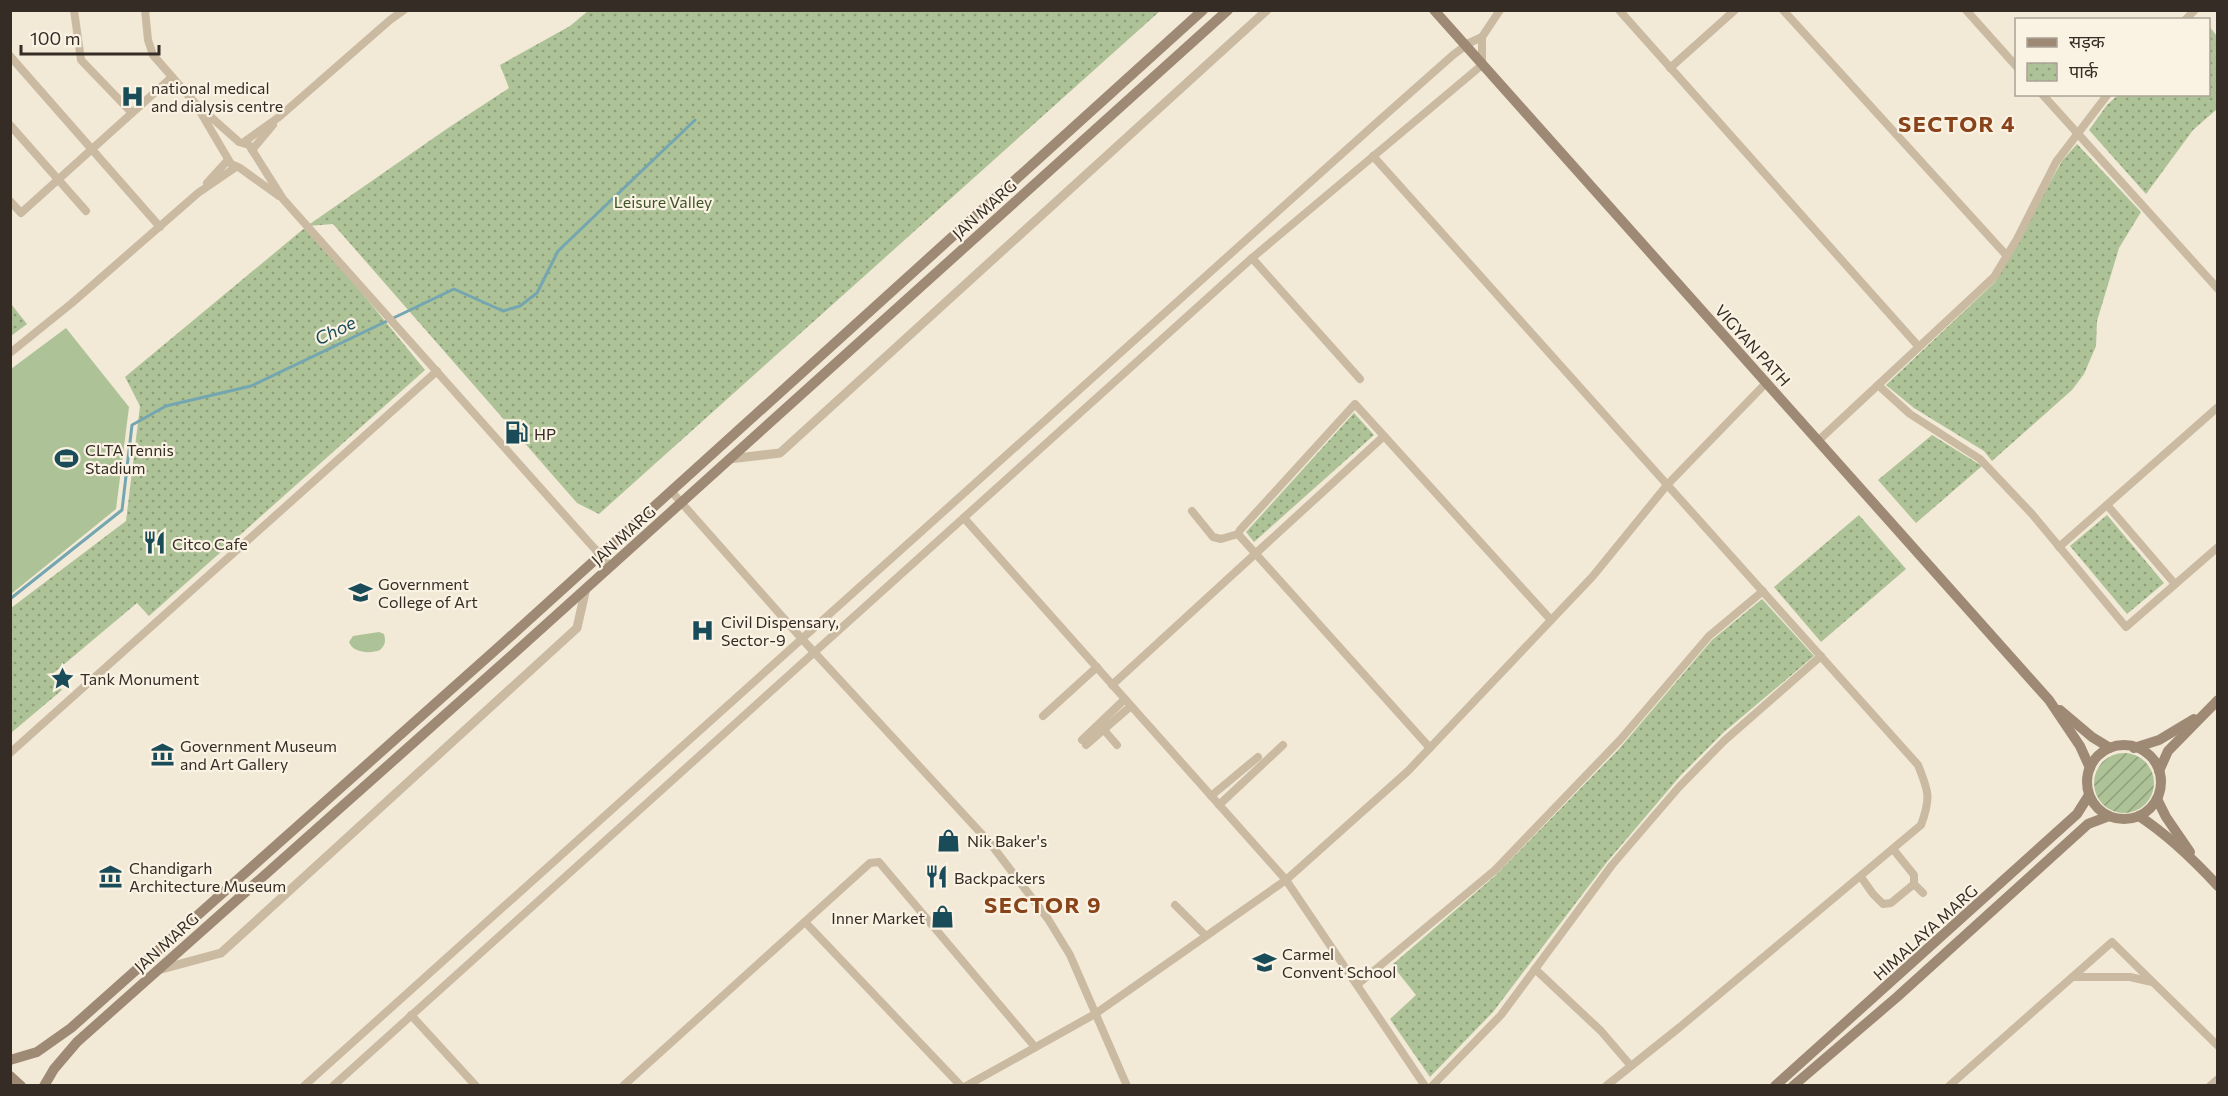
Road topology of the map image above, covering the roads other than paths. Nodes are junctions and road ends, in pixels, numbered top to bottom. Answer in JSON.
{"nodes":[{"id":1,"x":74,"y":10,"type":"edge"},
{"id":2,"x":145,"y":10,"type":"edge"},
{"id":3,"x":404,"y":10,"type":"edge"},
{"id":4,"x":1203,"y":10,"type":"edge"},
{"id":5,"x":1228,"y":10,"type":"edge"},
{"id":6,"x":1267,"y":10,"type":"edge"},
{"id":7,"x":1434,"y":10,"type":"edge"},
{"id":8,"x":1500,"y":10,"type":"edge"},
{"id":9,"x":1619,"y":10,"type":"edge"},
{"id":10,"x":1735,"y":10,"type":"edge"},
{"id":11,"x":1783,"y":10,"type":"edge"},
{"id":12,"x":1966,"y":10,"type":"edge"},
{"id":13,"x":1482,"y":38,"type":"junction"},
{"id":14,"x":1466,"y":46,"type":"junction"},
{"id":15,"x":10,"y":56,"type":"edge"},
{"id":16,"x":1482,"y":65,"type":"junction"},
{"id":17,"x":2015,"y":65,"type":"edge"},
{"id":18,"x":1670,"y":68,"type":"junction"},
{"id":19,"x":172,"y":77,"type":"junction"},
{"id":20,"x":2044,"y":96,"type":"edge"},
{"id":21,"x":2106,"y":96,"type":"edge"},
{"id":22,"x":194,"y":102,"type":"junction"},
{"id":23,"x":132,"y":113,"type":"junction"},
{"id":24,"x":279,"y":117,"type":"junction"},
{"id":25,"x":10,"y":125,"type":"edge"},
{"id":26,"x":2077,"y":133,"type":"junction"},
{"id":27,"x":242,"y":142,"type":"junction"},
{"id":28,"x":93,"y":149,"type":"junction"},
{"id":29,"x":253,"y":152,"type":"junction"},
{"id":30,"x":1373,"y":156,"type":"junction"},
{"id":31,"x":227,"y":158,"type":"junction"},
{"id":32,"x":238,"y":168,"type":"junction"},
{"id":33,"x":58,"y":180,"type":"junction"},
{"id":34,"x":198,"y":193,"type":"junction"},
{"id":35,"x":283,"y":199,"type":"junction"},
{"id":36,"x":10,"y":201,"type":"edge"},
{"id":37,"x":86,"y":211,"type":"dead end"},
{"id":38,"x":160,"y":227,"type":"junction"},
{"id":39,"x":2007,"y":256,"type":"junction"},
{"id":40,"x":1252,"y":258,"type":"junction"},
{"id":41,"x":2217,"y":289,"type":"edge"},
{"id":42,"x":1919,"y":348,"type":"junction"},
{"id":43,"x":10,"y":353,"type":"edge"},
{"id":44,"x":436,"y":371,"type":"junction"},
{"id":45,"x":1360,"y":379,"type":"dead end"},
{"id":46,"x":1767,"y":382,"type":"junction"},
{"id":47,"x":1878,"y":386,"type":"junction"},
{"id":48,"x":2217,"y":406,"type":"edge"},
{"id":49,"x":1384,"y":436,"type":"junction"},
{"id":50,"x":1819,"y":440,"type":"junction"},
{"id":51,"x":729,"y":459,"type":"junction"},
{"id":52,"x":1667,"y":485,"type":"junction"},
{"id":53,"x":671,"y":491,"type":"junction"},
{"id":54,"x":681,"y":502,"type":"junction"},
{"id":55,"x":2107,"y":504,"type":"junction"},
{"id":56,"x":1192,"y":511,"type":"dead end"},
{"id":57,"x":964,"y":518,"type":"junction"},
{"id":58,"x":1238,"y":534,"type":"junction"},
{"id":59,"x":2059,"y":547,"type":"junction"},
{"id":60,"x":2217,"y":547,"type":"edge"},
{"id":61,"x":600,"y":555,"type":"junction"},
{"id":62,"x":1255,"y":555,"type":"junction"},
{"id":63,"x":610,"y":566,"type":"junction"},
{"id":64,"x":2175,"y":584,"type":"junction"},
{"id":65,"x":586,"y":588,"type":"junction"},
{"id":66,"x":1763,"y":591,"type":"junction"},
{"id":67,"x":1551,"y":620,"type":"junction"},
{"id":68,"x":802,"y":639,"type":"junction"},
{"id":69,"x":814,"y":652,"type":"junction"},
{"id":70,"x":1821,"y":656,"type":"junction"},
{"id":71,"x":1097,"y":668,"type":"junction"},
{"id":72,"x":1112,"y":685,"type":"junction"},
{"id":73,"x":2049,"y":700,"type":"junction"},
{"id":74,"x":2217,"y":700,"type":"edge"},
{"id":75,"x":1128,"y":702,"type":"junction"},
{"id":76,"x":2204,"y":712,"type":"junction"},
{"id":77,"x":1042,"y":716,"type":"dead end"},
{"id":78,"x":1104,"y":730,"type":"junction"},
{"id":79,"x":1117,"y":745,"type":"dead end"},
{"id":80,"x":1283,"y":745,"type":"dead end"},
{"id":81,"x":1430,"y":748,"type":"junction"},
{"id":82,"x":2110,"y":748,"type":"junction"},
{"id":83,"x":2134,"y":748,"type":"junction"},
{"id":84,"x":10,"y":753,"type":"edge"},
{"id":85,"x":1258,"y":757,"type":"dead end"},
{"id":86,"x":2090,"y":768,"type":"junction"},
{"id":87,"x":2159,"y":771,"type":"junction"},
{"id":88,"x":2089,"y":795,"type":"junction"},
{"id":89,"x":1211,"y":796,"type":"junction"},
{"id":90,"x":2157,"y":799,"type":"junction"},
{"id":91,"x":1219,"y":805,"type":"junction"},
{"id":92,"x":2109,"y":816,"type":"junction"},
{"id":93,"x":2139,"y":816,"type":"junction"},
{"id":94,"x":1893,"y":849,"type":"junction"},
{"id":95,"x":2200,"y":867,"type":"junction"},
{"id":96,"x":1861,"y":877,"type":"junction"},
{"id":97,"x":1286,"y":880,"type":"junction"},
{"id":98,"x":1914,"y":884,"type":"junction"},
{"id":99,"x":2217,"y":886,"type":"edge"},
{"id":100,"x":1923,"y":893,"type":"dead end"},
{"id":101,"x":1175,"y":905,"type":"dead end"},
{"id":102,"x":805,"y":922,"type":"junction"},
{"id":103,"x":1206,"y":936,"type":"junction"},
{"id":104,"x":1535,"y":969,"type":"junction"},
{"id":105,"x":158,"y":970,"type":"junction"},
{"id":106,"x":2073,"y":977,"type":"junction"},
{"id":107,"x":2153,"y":982,"type":"junction"},
{"id":108,"x":1358,"y":984,"type":"junction"},
{"id":109,"x":1095,"y":1014,"type":"junction"},
{"id":110,"x":411,"y":1015,"type":"junction"},
{"id":111,"x":2217,"y":1046,"type":"edge"},
{"id":112,"x":1035,"y":1047,"type":"junction"},
{"id":113,"x":10,"y":1060,"type":"edge"},
{"id":114,"x":1631,"y":1066,"type":"junction"},
{"id":115,"x":10,"y":1076,"type":"edge"},
{"id":116,"x":2217,"y":1079,"type":"edge"},
{"id":117,"x":21,"y":1086,"type":"edge"},
{"id":118,"x":44,"y":1086,"type":"edge"},
{"id":119,"x":304,"y":1086,"type":"edge"},
{"id":120,"x":333,"y":1086,"type":"edge"},
{"id":121,"x":476,"y":1086,"type":"edge"},
{"id":122,"x":623,"y":1086,"type":"edge"},
{"id":123,"x":961,"y":1086,"type":"edge"},
{"id":124,"x":966,"y":1086,"type":"edge"},
{"id":125,"x":1127,"y":1086,"type":"edge"},
{"id":126,"x":1425,"y":1086,"type":"edge"},
{"id":127,"x":1432,"y":1086,"type":"edge"},
{"id":128,"x":1606,"y":1086,"type":"edge"},
{"id":129,"x":1775,"y":1086,"type":"edge"},
{"id":130,"x":1793,"y":1086,"type":"edge"},
{"id":131,"x":1949,"y":1086,"type":"edge"},
{"id":132,"x":2210,"y":1086,"type":"edge"}],
"edges":[{"from":1,"to":23,"type":"street"},
{"from":2,"to":19,"type":"street"},
{"from":3,"to":24,"type":"street"},
{"from":4,"to":53,"type":"main road","name":"JAN MARG"},
{"from":5,"to":51,"type":"main road","name":"JAN MARG"},
{"from":6,"to":51,"type":"street"},
{"from":7,"to":14,"type":"main road","name":"VIGYAN PATH"},
{"from":8,"to":13,"type":"street"},
{"from":9,"to":18,"type":"street"},
{"from":10,"to":18,"type":"street"},
{"from":11,"to":39,"type":"street"},
{"from":12,"to":17,"type":"street"},
{"from":13,"to":14,"type":"street"},
{"from":13,"to":16,"type":"street"},
{"from":14,"to":16,"type":"main road","name":"VIGYAN PATH"},
{"from":14,"to":68,"type":"street"},
{"from":15,"to":28,"type":"street"},
{"from":16,"to":30,"type":"street"},
{"from":16,"to":46,"type":"main road","name":"VIGYAN PATH"},
{"from":18,"to":42,"type":"street"},
{"from":19,"to":22,"type":"street"},
{"from":19,"to":23,"type":"street"},
{"from":20,"to":26,"type":"street"},
{"from":21,"to":26,"type":"street"},
{"from":22,"to":27,"type":"street"},
{"from":22,"to":31,"type":"street"},
{"from":23,"to":28,"type":"street"},
{"from":24,"to":27,"type":"street"},
{"from":24,"to":29,"type":"street"},
{"from":25,"to":33,"type":"street"},
{"from":26,"to":39,"type":"street"},
{"from":26,"to":41,"type":"street"},
{"from":27,"to":29,"type":"street"},
{"from":27,"to":31,"type":"street"},
{"from":28,"to":33,"type":"street"},
{"from":28,"to":38,"type":"street"},
{"from":29,"to":32,"type":"street"},
{"from":29,"to":35,"type":"street"},
{"from":30,"to":40,"type":"street"},
{"from":30,"to":52,"type":"street"},
{"from":31,"to":32,"type":"street"},
{"from":31,"to":34,"type":"street"},
{"from":32,"to":34,"type":"street"},
{"from":32,"to":35,"type":"street"},
{"from":33,"to":36,"type":"street"},
{"from":33,"to":37,"type":"street"},
{"from":34,"to":38,"type":"street"},
{"from":35,"to":44,"type":"street"},
{"from":38,"to":43,"type":"street"},
{"from":39,"to":42,"type":"street"},
{"from":40,"to":45,"type":"street"},
{"from":40,"to":57,"type":"street"},
{"from":42,"to":47,"type":"street"},
{"from":44,"to":61,"type":"street"},
{"from":44,"to":84,"type":"street"},
{"from":46,"to":50,"type":"main road","name":"VIGYAN PATH"},
{"from":46,"to":52,"type":"street"},
{"from":47,"to":50,"type":"street"},
{"from":47,"to":59,"type":"street"},
{"from":48,"to":55,"type":"street"},
{"from":49,"to":58,"type":"street"},
{"from":49,"to":62,"type":"street"},
{"from":49,"to":67,"type":"street"},
{"from":50,"to":73,"type":"main road","name":"VIGYAN PATH"},
{"from":51,"to":54,"type":"main road","name":"JAN MARG"},
{"from":52,"to":66,"type":"street"},
{"from":52,"to":67,"type":"street"},
{"from":53,"to":54,"type":"street"},
{"from":53,"to":61,"type":"main road","name":"JAN MARG"},
{"from":54,"to":63,"type":"main road","name":"JAN MARG"},
{"from":54,"to":68,"type":"street"},
{"from":55,"to":59,"type":"street"},
{"from":55,"to":64,"type":"street"},
{"from":56,"to":58,"type":"street"},
{"from":57,"to":69,"type":"street"},
{"from":57,"to":71,"type":"street"},
{"from":58,"to":62,"type":"street"},
{"from":59,"to":64,"type":"street"},
{"from":60,"to":64,"type":"street"},
{"from":61,"to":63,"type":"street"},
{"from":61,"to":113,"type":"main road","name":"JAN MARG"},
{"from":62,"to":72,"type":"street"},
{"from":62,"to":81,"type":"street"},
{"from":63,"to":65,"type":"main road","name":"JAN MARG"},
{"from":65,"to":105,"type":"main road","name":"JAN MARG"},
{"from":65,"to":105,"type":"street"},
{"from":66,"to":70,"type":"street"},
{"from":66,"to":108,"type":"street"},
{"from":67,"to":81,"type":"street"},
{"from":68,"to":69,"type":"street"},
{"from":68,"to":119,"type":"street"},
{"from":69,"to":109,"type":"street"},
{"from":69,"to":110,"type":"street"},
{"from":70,"to":94,"type":"street"},
{"from":70,"to":104,"type":"street"},
{"from":71,"to":72,"type":"street"},
{"from":71,"to":77,"type":"street"},
{"from":72,"to":75,"type":"street"},
{"from":73,"to":82,"type":"main road","name":"VIGYAN PATH"},
{"from":73,"to":86,"type":"main road","name":"VIGYAN PATH"},
{"from":74,"to":76,"type":"main road"},
{"from":75,"to":78,"type":"street"},
{"from":75,"to":78,"type":"street"},
{"from":75,"to":89,"type":"street"},
{"from":76,"to":83,"type":"main road"},
{"from":76,"to":87,"type":"main road"},
{"from":78,"to":79,"type":"street"},
{"from":80,"to":91,"type":"street"},
{"from":81,"to":97,"type":"street"},
{"from":82,"to":83,"type":"main road"},
{"from":82,"to":86,"type":"main road"},
{"from":83,"to":87,"type":"main road"},
{"from":85,"to":89,"type":"street"},
{"from":86,"to":88,"type":"main road"},
{"from":87,"to":90,"type":"main road"},
{"from":88,"to":92,"type":"main road"},
{"from":88,"to":129,"type":"main road","name":"HIMALAYA MARG"},
{"from":89,"to":91,"type":"street"},
{"from":90,"to":93,"type":"main road"},
{"from":90,"to":95,"type":"main road"},
{"from":91,"to":97,"type":"street"},
{"from":92,"to":93,"type":"main road"},
{"from":92,"to":130,"type":"main road","name":"HIMALAYA MARG"},
{"from":93,"to":95,"type":"main road"},
{"from":94,"to":96,"type":"street"},
{"from":94,"to":98,"type":"street"},
{"from":95,"to":99,"type":"main road"},
{"from":96,"to":98,"type":"street"},
{"from":96,"to":114,"type":"street"},
{"from":97,"to":103,"type":"street"},
{"from":97,"to":108,"type":"street"},
{"from":98,"to":100,"type":"street"},
{"from":101,"to":103,"type":"street"},
{"from":102,"to":112,"type":"street"},
{"from":102,"to":122,"type":"street"},
{"from":102,"to":123,"type":"street"},
{"from":103,"to":109,"type":"street"},
{"from":104,"to":114,"type":"street"},
{"from":104,"to":127,"type":"street"},
{"from":105,"to":118,"type":"main road","name":"JAN MARG"},
{"from":106,"to":107,"type":"street"},
{"from":106,"to":107,"type":"street"},
{"from":106,"to":131,"type":"street"},
{"from":107,"to":111,"type":"street"},
{"from":108,"to":126,"type":"street"},
{"from":109,"to":112,"type":"street"},
{"from":109,"to":125,"type":"street"},
{"from":110,"to":120,"type":"street"},
{"from":110,"to":121,"type":"street"},
{"from":112,"to":124,"type":"street"},
{"from":114,"to":128,"type":"street"},
{"from":115,"to":117,"type":"main road"},
{"from":116,"to":132,"type":"street"}]}
